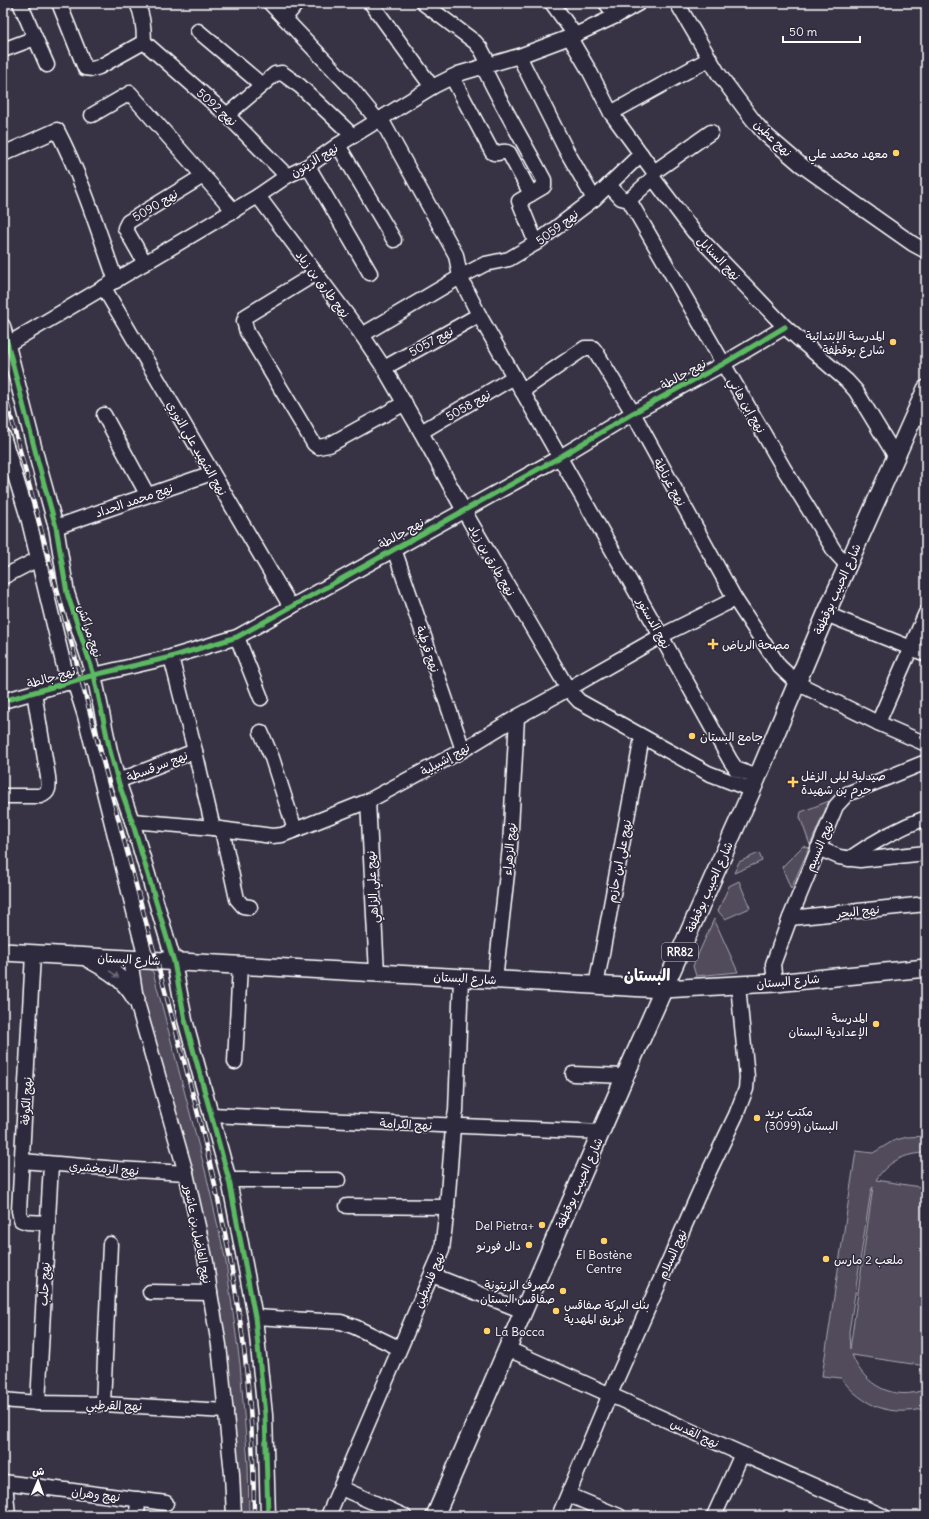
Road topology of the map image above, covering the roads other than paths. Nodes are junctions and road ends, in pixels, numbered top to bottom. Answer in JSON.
{"nodes":[{"id":1,"x":20,"y":3,"type":"edge"},
{"id":2,"x":59,"y":3,"type":"edge"},
{"id":3,"x":137,"y":3,"type":"edge"},
{"id":4,"x":270,"y":3,"type":"edge"},
{"id":5,"x":297,"y":3,"type":"edge"},
{"id":6,"x":371,"y":3,"type":"edge"},
{"id":7,"x":425,"y":3,"type":"edge"},
{"id":8,"x":552,"y":3,"type":"edge"},
{"id":9,"x":606,"y":3,"type":"edge"},
{"id":10,"x":639,"y":3,"type":"edge"},
{"id":11,"x":677,"y":3,"type":"edge"},
{"id":12,"x":616,"y":16,"type":"junction"},
{"id":13,"x":285,"y":18,"type":"junction"},
{"id":14,"x":198,"y":31,"type":"dead end"},
{"id":15,"x":572,"y":36,"type":"junction"},
{"id":16,"x":35,"y":38,"type":"junction"},
{"id":17,"x":144,"y":42,"type":"junction"},
{"id":18,"x":3,"y":50,"type":"edge"},
{"id":19,"x":519,"y":56,"type":"junction"},
{"id":20,"x":709,"y":59,"type":"junction"},
{"id":21,"x":47,"y":65,"type":"dead end"},
{"id":22,"x":486,"y":65,"type":"junction"},
{"id":23,"x":452,"y":77,"type":"junction"},
{"id":24,"x":262,"y":85,"type":"junction"},
{"id":25,"x":432,"y":87,"type":"junction"},
{"id":26,"x":611,"y":113,"type":"junction"},
{"id":27,"x":92,"y":115,"type":"dead end"},
{"id":28,"x":227,"y":115,"type":"junction"},
{"id":29,"x":380,"y":120,"type":"junction"},
{"id":30,"x":711,"y":132,"type":"dead end"},
{"id":31,"x":353,"y":136,"type":"junction"},
{"id":32,"x":338,"y":145,"type":"junction"},
{"id":33,"x":3,"y":154,"type":"edge"},
{"id":34,"x":641,"y":154,"type":"junction"},
{"id":35,"x":308,"y":166,"type":"junction"},
{"id":36,"x":654,"y":175,"type":"junction"},
{"id":37,"x":203,"y":176,"type":"junction"},
{"id":38,"x":287,"y":176,"type":"junction"},
{"id":39,"x":609,"y":186,"type":"junction"},
{"id":40,"x":532,"y":194,"type":"junction"},
{"id":41,"x":258,"y":196,"type":"junction"},
{"id":42,"x":594,"y":199,"type":"junction"},
{"id":43,"x":629,"y":200,"type":"junction"},
{"id":44,"x":234,"y":211,"type":"junction"},
{"id":45,"x":394,"y":240,"type":"dead end"},
{"id":46,"x":536,"y":243,"type":"junction"},
{"id":47,"x":926,"y":251,"type":"edge"},
{"id":48,"x":145,"y":263,"type":"junction"},
{"id":49,"x":370,"y":273,"type":"dead end"},
{"id":50,"x":315,"y":274,"type":"junction"},
{"id":51,"x":460,"y":277,"type":"junction"},
{"id":52,"x":116,"y":281,"type":"junction"},
{"id":53,"x":104,"y":288,"type":"junction"},
{"id":54,"x":479,"y":315,"type":"junction"},
{"id":55,"x":3,"y":326,"type":"edge"},
{"id":56,"x":785,"y":327,"type":"junction"},
{"id":57,"x":362,"y":336,"type":"junction"},
{"id":58,"x":5,"y":345,"type":"edge"},
{"id":59,"x":723,"y":364,"type":"junction"},
{"id":60,"x":384,"y":368,"type":"junction"},
{"id":61,"x":514,"y":377,"type":"junction"},
{"id":62,"x":926,"y":389,"type":"edge"},
{"id":63,"x":522,"y":391,"type":"junction"},
{"id":64,"x":405,"y":403,"type":"junction"},
{"id":65,"x":922,"y":409,"type":"edge"},
{"id":66,"x":633,"y":413,"type":"junction"},
{"id":67,"x":104,"y":415,"type":"dead end"},
{"id":68,"x":421,"y":432,"type":"junction"},
{"id":69,"x":3,"y":436,"type":"edge"},
{"id":70,"x":560,"y":457,"type":"junction"},
{"id":71,"x":896,"y":457,"type":"junction"},
{"id":72,"x":212,"y":473,"type":"junction"},
{"id":73,"x":147,"y":494,"type":"junction"},
{"id":74,"x":464,"y":511,"type":"junction"},
{"id":75,"x":56,"y":527,"type":"junction"},
{"id":76,"x":394,"y":548,"type":"junction"},
{"id":77,"x":38,"y":560,"type":"junction"},
{"id":78,"x":847,"y":565,"type":"junction"},
{"id":79,"x":3,"y":577,"type":"edge"},
{"id":80,"x":735,"y":599,"type":"junction"},
{"id":81,"x":290,"y":607,"type":"junction"},
{"id":82,"x":926,"y":613,"type":"edge"},
{"id":83,"x":826,"y":614,"type":"junction"},
{"id":84,"x":661,"y":636,"type":"junction"},
{"id":85,"x":237,"y":637,"type":"junction"},
{"id":86,"x":911,"y":648,"type":"junction"},
{"id":87,"x":926,"y":654,"type":"edge"},
{"id":88,"x":171,"y":657,"type":"junction"},
{"id":89,"x":94,"y":675,"type":"junction"},
{"id":90,"x":71,"y":682,"type":"junction"},
{"id":91,"x":797,"y":683,"type":"junction"},
{"id":92,"x":568,"y":690,"type":"junction"},
{"id":93,"x":34,"y":692,"type":"junction"},
{"id":94,"x":261,"y":698,"type":"dead end"},
{"id":95,"x":3,"y":701,"type":"edge"},
{"id":96,"x":517,"y":717,"type":"junction"},
{"id":97,"x":878,"y":723,"type":"junction"},
{"id":98,"x":261,"y":732,"type":"dead end"},
{"id":99,"x":642,"y":737,"type":"junction"},
{"id":100,"x":921,"y":742,"type":"edge"},
{"id":101,"x":463,"y":750,"type":"junction"},
{"id":102,"x":195,"y":751,"type":"junction"},
{"id":103,"x":920,"y":764,"type":"edge"},
{"id":104,"x":118,"y":781,"type":"junction"},
{"id":105,"x":755,"y":784,"type":"junction"},
{"id":106,"x":3,"y":796,"type":"edge"},
{"id":107,"x":368,"y":801,"type":"junction"},
{"id":108,"x":132,"y":821,"type":"junction"},
{"id":109,"x":925,"y":822,"type":"edge"},
{"id":110,"x":218,"y":829,"type":"junction"},
{"id":111,"x":295,"y":830,"type":"junction"},
{"id":112,"x":818,"y":848,"type":"junction"},
{"id":113,"x":926,"y":853,"type":"edge"},
{"id":114,"x":848,"y":859,"type":"junction"},
{"id":115,"x":926,"y":904,"type":"edge"},
{"id":116,"x":250,"y":907,"type":"dead end"},
{"id":117,"x":790,"y":918,"type":"junction"},
{"id":118,"x":3,"y":952,"type":"edge"},
{"id":119,"x":33,"y":954,"type":"junction"},
{"id":120,"x":85,"y":956,"type":"junction"},
{"id":121,"x":138,"y":959,"type":"junction"},
{"id":122,"x":174,"y":962,"type":"junction"},
{"id":123,"x":240,"y":964,"type":"junction"},
{"id":124,"x":926,"y":968,"type":"edge"},
{"id":125,"x":377,"y":973,"type":"junction"},
{"id":126,"x":461,"y":978,"type":"junction"},
{"id":127,"x":495,"y":980,"type":"junction"},
{"id":128,"x":775,"y":983,"type":"junction"},
{"id":129,"x":738,"y":985,"type":"junction"},
{"id":130,"x":596,"y":986,"type":"junction"},
{"id":131,"x":663,"y":989,"type":"junction"},
{"id":132,"x":136,"y":999,"type":"junction"},
{"id":133,"x":235,"y":1062,"type":"dead end"},
{"id":134,"x":573,"y":1074,"type":"dead end"},
{"id":135,"x":625,"y":1076,"type":"junction"},
{"id":136,"x":210,"y":1115,"type":"junction"},
{"id":137,"x":453,"y":1126,"type":"junction"},
{"id":138,"x":602,"y":1132,"type":"junction"},
{"id":139,"x":22,"y":1161,"type":"junction"},
{"id":140,"x":52,"y":1164,"type":"junction"},
{"id":141,"x":186,"y":1173,"type":"junction"},
{"id":142,"x":228,"y":1180,"type":"junction"},
{"id":143,"x":338,"y":1180,"type":"dead end"},
{"id":144,"x":347,"y":1206,"type":"dead end"},
{"id":145,"x":447,"y":1207,"type":"junction"},
{"id":146,"x":48,"y":1223,"type":"junction"},
{"id":147,"x":110,"y":1244,"type":"dead end"},
{"id":148,"x":432,"y":1275,"type":"junction"},
{"id":149,"x":150,"y":1292,"type":"dead end"},
{"id":150,"x":210,"y":1293,"type":"junction"},
{"id":151,"x":523,"y":1312,"type":"junction"},
{"id":152,"x":255,"y":1317,"type":"junction"},
{"id":153,"x":399,"y":1348,"type":"junction"},
{"id":154,"x":508,"y":1348,"type":"junction"},
{"id":155,"x":610,"y":1394,"type":"junction"},
{"id":156,"x":3,"y":1400,"type":"edge"},
{"id":157,"x":38,"y":1403,"type":"junction"},
{"id":158,"x":103,"y":1404,"type":"junction"},
{"id":159,"x":226,"y":1410,"type":"junction"},
{"id":160,"x":742,"y":1454,"type":"junction"},
{"id":161,"x":4,"y":1482,"type":"edge"},
{"id":162,"x":341,"y":1488,"type":"junction"},
{"id":163,"x":569,"y":1495,"type":"junction"},
{"id":164,"x":138,"y":1499,"type":"junction"},
{"id":165,"x":166,"y":1503,"type":"dead end"},
{"id":166,"x":8,"y":1516,"type":"edge"},
{"id":167,"x":136,"y":1516,"type":"edge"},
{"id":168,"x":234,"y":1516,"type":"edge"},
{"id":169,"x":268,"y":1516,"type":"edge"},
{"id":170,"x":328,"y":1516,"type":"edge"},
{"id":171,"x":404,"y":1516,"type":"edge"},
{"id":172,"x":434,"y":1516,"type":"edge"},
{"id":173,"x":559,"y":1516,"type":"edge"},
{"id":174,"x":619,"y":1516,"type":"edge"},
{"id":175,"x":714,"y":1516,"type":"edge"},
{"id":176,"x":883,"y":1516,"type":"edge"}],
"edges":[{"from":1,"to":16,"type":"street"},
{"from":2,"to":17,"type":"street"},
{"from":3,"to":17,"type":"street"},
{"from":4,"to":13,"type":"street","name":"نهج الدستور"},
{"from":5,"to":13,"type":"street"},
{"from":6,"to":25,"type":"street"},
{"from":7,"to":22,"type":"street"},
{"from":8,"to":15,"type":"street","name":"نهج السنابل"},
{"from":9,"to":12,"type":"street"},
{"from":10,"to":12,"type":"street","name":"نهج الزيتون"},
{"from":11,"to":20,"type":"street","name":"نهج عطين"},
{"from":12,"to":15,"type":"street","name":"نهج الزيتون"},
{"from":13,"to":29,"type":"street","name":"نهج الدستور"},
{"from":14,"to":24,"type":"street"},
{"from":15,"to":19,"type":"street","name":"نهج الزيتون"},
{"from":15,"to":26,"type":"street","name":"نهج السنابل"},
{"from":16,"to":18,"type":"street"},
{"from":16,"to":21,"type":"street"},
{"from":17,"to":28,"type":"street","name":"نهج 5092"},
{"from":19,"to":22,"type":"street","name":"نهج الزيتون"},
{"from":19,"to":42,"type":"street"},
{"from":20,"to":26,"type":"street"},
{"from":20,"to":47,"type":"street","name":"نهج عطين"},
{"from":22,"to":23,"type":"street","name":"نهج الزيتون"},
{"from":22,"to":40,"type":"street"},
{"from":23,"to":25,"type":"street","name":"نهج الزيتون"},
{"from":23,"to":40,"type":"street"},
{"from":24,"to":28,"type":"street"},
{"from":24,"to":31,"type":"street"},
{"from":25,"to":29,"type":"street","name":"نهج الزيتون"},
{"from":26,"to":34,"type":"street","name":"نهج السنابل"},
{"from":27,"to":37,"type":"street"},
{"from":28,"to":38,"type":"street","name":"نهج 5092"},
{"from":29,"to":31,"type":"street","name":"نهج الزيتون"},
{"from":29,"to":51,"type":"street","name":"نهج الدستور"},
{"from":30,"to":36,"type":"street"},
{"from":31,"to":32,"type":"street","name":"نهج الزيتون"},
{"from":32,"to":35,"type":"street","name":"نهج الزيتون"},
{"from":32,"to":45,"type":"street"},
{"from":33,"to":52,"type":"street"},
{"from":34,"to":36,"type":"street","name":"نهج السنابل"},
{"from":34,"to":39,"type":"street","name":"نهج 5059"},
{"from":35,"to":38,"type":"street","name":"نهج الزيتون"},
{"from":35,"to":49,"type":"street"},
{"from":36,"to":43,"type":"street"},
{"from":36,"to":56,"type":"street","name":"نهج السنابل"},
{"from":37,"to":44,"type":"street"},
{"from":37,"to":48,"type":"street","name":"نهج 5090"},
{"from":38,"to":41,"type":"street","name":"نهج الزيتون"},
{"from":39,"to":42,"type":"street","name":"نهج 5059"},
{"from":39,"to":43,"type":"street","name":"نهج إبن هاني"},
{"from":40,"to":46,"type":"street"},
{"from":41,"to":44,"type":"street","name":"نهج الزيتون"},
{"from":41,"to":50,"type":"street","name":"نهج طارق بن زياد"},
{"from":42,"to":46,"type":"street","name":"نهج 5059"},
{"from":43,"to":59,"type":"street","name":"نهج إبن هاني"},
{"from":44,"to":48,"type":"street","name":"نهج الزيتون"},
{"from":46,"to":51,"type":"street","name":"نهج 5059"},
{"from":48,"to":52,"type":"street","name":"نهج الزيتون"},
{"from":50,"to":57,"type":"street","name":"نهج طارق بن زياد"},
{"from":50,"to":64,"type":"street"},
{"from":51,"to":54,"type":"street","name":"نهج الدستور"},
{"from":51,"to":57,"type":"street","name":"نهج 5059"},
{"from":52,"to":53,"type":"street","name":"نهج الزيتون"},
{"from":53,"to":58,"type":"street","name":"نهج الزيتون"},
{"from":53,"to":72,"type":"street","name":"نهج الشهيد علي النوري"},
{"from":54,"to":60,"type":"street","name":"نهج 5057"},
{"from":54,"to":61,"type":"street","name":"نهج الدستور"},
{"from":55,"to":58,"type":"street","name":"نهج مراكش"},
{"from":56,"to":59,"type":"street","name":"نهج جالطة"},
{"from":56,"to":71,"type":"street","name":"نهج السنابل"},
{"from":57,"to":60,"type":"street","name":"نهج طارق بن زياد"},
{"from":58,"to":75,"type":"street","name":"نهج مراكش"},
{"from":59,"to":66,"type":"street","name":"نهج جالطة"},
{"from":59,"to":78,"type":"street","name":"نهج إبن هاني"},
{"from":60,"to":64,"type":"street","name":"نهج طارق بن زياد"},
{"from":61,"to":63,"type":"street","name":"نهج الدستور"},
{"from":61,"to":68,"type":"street","name":"نهج 5058"},
{"from":62,"to":65,"type":"main road","name":"شارع الحبيب بوقطفة","number":"RR82"},
{"from":63,"to":66,"type":"street","name":"نهج غرناطة"},
{"from":63,"to":70,"type":"street","name":"نهج الدستور"},
{"from":64,"to":68,"type":"street","name":"نهج طارق بن زياد"},
{"from":65,"to":71,"type":"main road","name":"شارع الحبيب بوقطفة","number":"RR82"},
{"from":66,"to":70,"type":"street","name":"نهج جالطة"},
{"from":66,"to":80,"type":"street","name":"نهج غرناطة"},
{"from":67,"to":73,"type":"street"},
{"from":68,"to":74,"type":"street","name":"نهج طارق بن زياد"},
{"from":69,"to":77,"type":"street","name":"نهج الفاضل بن عاشور"},
{"from":70,"to":74,"type":"street","name":"نهج جالطة"},
{"from":70,"to":84,"type":"street","name":"نهج الدستور"},
{"from":71,"to":78,"type":"main road","name":"شارع الحبيب بوقطفة","number":"RR82"},
{"from":72,"to":73,"type":"street","name":"نهج محمد الحداد"},
{"from":72,"to":81,"type":"street","name":"نهج الشهيد علي النوري"},
{"from":73,"to":75,"type":"street","name":"نهج محمد الحداد"},
{"from":74,"to":76,"type":"street","name":"نهج جالطة"},
{"from":74,"to":92,"type":"street","name":"نهج طارق بن زياد"},
{"from":75,"to":89,"type":"street","name":"نهج مراكش"},
{"from":76,"to":81,"type":"street","name":"نهج جالطة"},
{"from":76,"to":101,"type":"street","name":"نهج قرطبة"},
{"from":77,"to":79,"type":"street"},
{"from":77,"to":90,"type":"street","name":"نهج الفاضل بن عاشور"},
{"from":78,"to":83,"type":"main road","name":"شارع الحبيب بوقطفة","number":"RR82"},
{"from":80,"to":84,"type":"street","name":"نهج إشبيلية"},
{"from":80,"to":91,"type":"street","name":"نهج غرناطة"},
{"from":81,"to":85,"type":"street","name":"نهج جالطة"},
{"from":82,"to":86,"type":"street"},
{"from":83,"to":86,"type":"street"},
{"from":83,"to":91,"type":"main road","name":"شارع الحبيب بوقطفة","number":"RR82"},
{"from":84,"to":92,"type":"street","name":"نهج إشبيلية"},
{"from":84,"to":105,"type":"street","name":"نهج الدستور"},
{"from":85,"to":88,"type":"street","name":"نهج جالطة"},
{"from":85,"to":94,"type":"street"},
{"from":86,"to":87,"type":"street"},
{"from":86,"to":97,"type":"street"},
{"from":88,"to":89,"type":"street","name":"نهج جالطة"},
{"from":88,"to":102,"type":"street"},
{"from":89,"to":90,"type":"street","name":"نهج جالطة"},
{"from":89,"to":104,"type":"street","name":"نهج مراكش"},
{"from":90,"to":93,"type":"street","name":"نهج جالطة"},
{"from":90,"to":121,"type":"street","name":"نهج الفاضل بن عاشور"},
{"from":91,"to":97,"type":"street","name":"نهج غرناطة"},
{"from":91,"to":105,"type":"main road","name":"شارع الحبيب بوقطفة","number":"RR82"},
{"from":92,"to":96,"type":"street","name":"نهج إشبيلية"},
{"from":92,"to":99,"type":"street","name":"نهج طارق بن زياد"},
{"from":93,"to":95,"type":"street","name":"نهج جالطة"},
{"from":93,"to":106,"type":"street"},
{"from":96,"to":101,"type":"street","name":"نهج إشبيلية"},
{"from":96,"to":127,"type":"street","name":"نهج الزهراء"},
{"from":97,"to":100,"type":"street","name":"نهج غرناطة"},
{"from":98,"to":111,"type":"street"},
{"from":99,"to":105,"type":"street","name":"نهج طارق بن زياد"},
{"from":99,"to":130,"type":"street","name":"نهج علي ابن حازم"},
{"from":100,"to":103,"type":"street"},
{"from":101,"to":107,"type":"street","name":"نهج إشبيلية"},
{"from":102,"to":104,"type":"street","name":"نهج سرقسطة"},
{"from":102,"to":110,"type":"street"},
{"from":103,"to":112,"type":"street","name":"نهج النسيم"},
{"from":104,"to":108,"type":"street","name":"نهج مراكش"},
{"from":105,"to":131,"type":"main road","name":"شارع الحبيب بوقطفة","number":"RR82"},
{"from":107,"to":111,"type":"street","name":"نهج إشبيلية"},
{"from":107,"to":125,"type":"street","name":"نهج علي الزاهي"},
{"from":108,"to":110,"type":"street","name":"نهج إشبيلية"},
{"from":108,"to":122,"type":"street","name":"نهج مراكش"},
{"from":109,"to":114,"type":"street"},
{"from":110,"to":111,"type":"street","name":"نهج إشبيلية"},
{"from":110,"to":116,"type":"street"},
{"from":112,"to":114,"type":"street"},
{"from":112,"to":117,"type":"street","name":"نهج النسيم"},
{"from":113,"to":114,"type":"street"},
{"from":115,"to":117,"type":"street","name":"نهج البحر"},
{"from":117,"to":128,"type":"street","name":"نهج النسيم"},
{"from":118,"to":119,"type":"main road","name":"شارع البستان"},
{"from":119,"to":120,"type":"main road","name":"شارع البستان"},
{"from":119,"to":139,"type":"street","name":"نهج الكوفة"},
{"from":120,"to":121,"type":"main road","name":"شارع البستان"},
{"from":120,"to":132,"type":"main road","one_way":true},
{"from":121,"to":122,"type":"main road","name":"شارع البستان"},
{"from":121,"to":132,"type":"street","name":"نهج الفاضل بن عاشور"},
{"from":122,"to":123,"type":"main road","name":"شارع البستان"},
{"from":122,"to":136,"type":"street","name":"نهج مراكش"},
{"from":123,"to":125,"type":"main road","name":"شارع البستان"},
{"from":123,"to":133,"type":"street"},
{"from":124,"to":128,"type":"main road","name":"شارع البستان"},
{"from":125,"to":126,"type":"main road","name":"شارع البستان"},
{"from":126,"to":127,"type":"main road","name":"شارع البستان"},
{"from":126,"to":137,"type":"street","name":"نهج فلسطين"},
{"from":127,"to":130,"type":"main road","name":"شارع البستان"},
{"from":128,"to":129,"type":"main road","name":"شارع البستان"},
{"from":129,"to":131,"type":"main road","name":"شارع البستان"},
{"from":129,"to":155,"type":"street","name":"نهج السلام"},
{"from":130,"to":131,"type":"main road","name":"شارع البستان"},
{"from":131,"to":135,"type":"main road","name":"شارع الحبيب بوقطفة","number":"RR82"},
{"from":132,"to":141,"type":"street","name":"نهج الفاضل بن عاشور"},
{"from":134,"to":135,"type":"street"},
{"from":135,"to":138,"type":"main road","name":"شارع الحبيب بوقطفة","number":"RR82"},
{"from":136,"to":137,"type":"street","name":"نهج الكرامة"},
{"from":136,"to":142,"type":"street","name":"نهج مراكش"},
{"from":137,"to":138,"type":"street","name":"نهج الكرامة"},
{"from":137,"to":145,"type":"street","name":"نهج فلسطين"},
{"from":138,"to":151,"type":"main road","name":"شارع الحبيب بوقطفة","number":"RR82"},
{"from":139,"to":140,"type":"street","name":"نهج الزمخشري"},
{"from":139,"to":146,"type":"street","name":"نهج الكوفة"},
{"from":140,"to":141,"type":"street","name":"نهج الزمخشري"},
{"from":140,"to":146,"type":"street","name":"نهج حلب"},
{"from":141,"to":150,"type":"street","name":"نهج الفاضل بن عاشور"},
{"from":142,"to":143,"type":"street"},
{"from":142,"to":152,"type":"street","name":"نهج مراكش"},
{"from":144,"to":145,"type":"street"},
{"from":145,"to":148,"type":"street","name":"نهج فلسطين"},
{"from":146,"to":157,"type":"street","name":"نهج حلب"},
{"from":147,"to":158,"type":"street"},
{"from":148,"to":151,"type":"street"},
{"from":148,"to":153,"type":"street","name":"نهج فلسطين"},
{"from":149,"to":150,"type":"street"},
{"from":150,"to":159,"type":"street","name":"نهج الفاضل بن عاشور"},
{"from":151,"to":154,"type":"main road","name":"شارع الحبيب بوقطفة","number":"RR82"},
{"from":152,"to":153,"type":"street"},
{"from":152,"to":169,"type":"street","name":"نهج مراكش"},
{"from":153,"to":162,"type":"street","name":"نهج فلسطين"},
{"from":154,"to":155,"type":"street","name":"نهج القدس"},
{"from":154,"to":172,"type":"main road","name":"شارع الحبيب بوقطفة","number":"RR82"},
{"from":155,"to":160,"type":"street","name":"نهج القدس"},
{"from":155,"to":163,"type":"street","name":"نهج السلام"},
{"from":156,"to":157,"type":"street","name":"نهج القرطبي"},
{"from":157,"to":158,"type":"street","name":"نهج القرطبي"},
{"from":158,"to":159,"type":"street","name":"نهج القرطبي"},
{"from":159,"to":168,"type":"street","name":"نهج الفاضل بن عاشور"},
{"from":160,"to":175,"type":"street"},
{"from":160,"to":176,"type":"street","name":"نهج القدس"},
{"from":161,"to":164,"type":"street","name":"نهج وهران"},
{"from":161,"to":166,"type":"street"},
{"from":162,"to":170,"type":"street","name":"نهج فلسطين"},
{"from":162,"to":171,"type":"street"},
{"from":163,"to":173,"type":"street","name":"نهج السلام"},
{"from":163,"to":174,"type":"street"},
{"from":164,"to":165,"type":"street","name":"نهج وهران"},
{"from":164,"to":167,"type":"street"}]}
